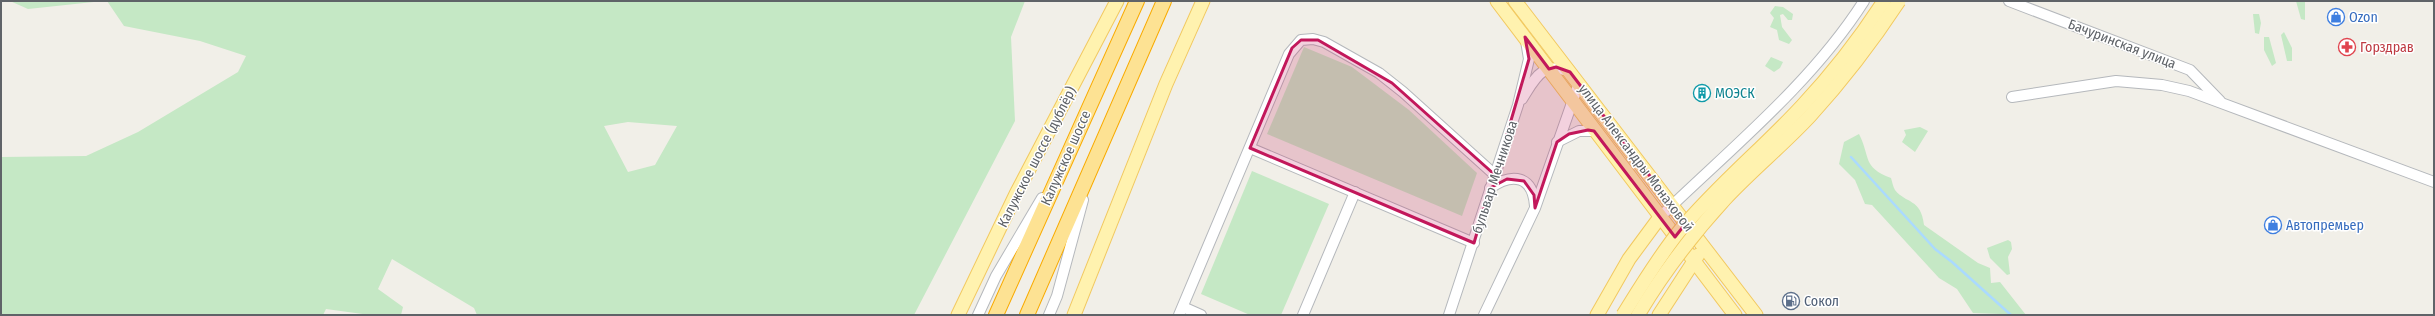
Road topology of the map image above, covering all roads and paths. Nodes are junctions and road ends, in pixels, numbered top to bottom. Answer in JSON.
{"nodes":[{"id":1,"x":1117,"y":1,"type":"edge"},
{"id":2,"x":1137,"y":1,"type":"edge"},
{"id":3,"x":1164,"y":1,"type":"edge"},
{"id":4,"x":1203,"y":1,"type":"edge"},
{"id":5,"x":1497,"y":1,"type":"edge"},
{"id":6,"x":1515,"y":1,"type":"edge"},
{"id":7,"x":1864,"y":1,"type":"edge"},
{"id":8,"x":1884,"y":1,"type":"edge"},
{"id":9,"x":1899,"y":1,"type":"edge"},
{"id":10,"x":2009,"y":1,"type":"edge"},
{"id":11,"x":1525,"y":37,"type":"junction"},
{"id":12,"x":1550,"y":69,"type":"junction"},
{"id":13,"x":1570,"y":72,"type":"junction"},
{"id":14,"x":1578,"y":83,"type":"junction"},
{"id":15,"x":2012,"y":97,"type":"dead end"},
{"id":16,"x":1572,"y":100,"type":"junction"},
{"id":17,"x":2223,"y":104,"type":"junction"},
{"id":18,"x":1518,"y":106,"type":"junction"},
{"id":19,"x":1594,"y":131,"type":"junction"},
{"id":20,"x":1557,"y":142,"type":"junction"},
{"id":21,"x":1250,"y":148,"type":"junction"},
{"id":22,"x":1065,"y":161,"type":"junction"},
{"id":23,"x":1092,"y":167,"type":"junction"},
{"id":24,"x":1495,"y":175,"type":"junction"},
{"id":25,"x":2434,"y":182,"type":"edge"},
{"id":26,"x":1490,"y":188,"type":"junction"},
{"id":27,"x":1355,"y":192,"type":"junction"},
{"id":28,"x":1672,"y":205,"type":"junction"},
{"id":29,"x":1535,"y":208,"type":"junction"},
{"id":30,"x":1660,"y":217,"type":"junction"},
{"id":31,"x":1474,"y":243,"type":"junction"},
{"id":32,"x":1704,"y":247,"type":"junction"},
{"id":33,"x":1694,"y":261,"type":"junction"},
{"id":34,"x":1181,"y":311,"type":"edge"},
{"id":35,"x":958,"y":315,"type":"edge"},
{"id":36,"x":978,"y":315,"type":"edge"},
{"id":37,"x":996,"y":315,"type":"edge"},
{"id":38,"x":1027,"y":315,"type":"edge"},
{"id":39,"x":1049,"y":315,"type":"edge"},
{"id":40,"x":1074,"y":315,"type":"edge"},
{"id":41,"x":1201,"y":315,"type":"edge"},
{"id":42,"x":1303,"y":315,"type":"edge"},
{"id":43,"x":1450,"y":315,"type":"edge"},
{"id":44,"x":1484,"y":315,"type":"edge"},
{"id":45,"x":1598,"y":315,"type":"edge"},
{"id":46,"x":1623,"y":315,"type":"edge"},
{"id":47,"x":1638,"y":315,"type":"edge"},
{"id":48,"x":1659,"y":315,"type":"edge"},
{"id":49,"x":1735,"y":315,"type":"edge"},
{"id":50,"x":1756,"y":315,"type":"edge"}],
"edges":[{"from":1,"to":35,"type":"main road","name":"Калужское шоссе (дублёр)"},
{"from":2,"to":22,"type":"highway","name":"Калужское шоссе"},
{"from":3,"to":23,"type":"highway","name":"Калужское шоссе"},
{"from":4,"to":40,"type":"main road"},
{"from":5,"to":11,"type":"main road","name":"улица Александры Монаховой"},
{"from":6,"to":13,"type":"main road","name":"улица Александры Монаховой"},
{"from":7,"to":28,"type":"street"},
{"from":8,"to":46,"type":"main road","bridge":true},
{"from":9,"to":47,"type":"main road","bridge":true},
{"from":10,"to":17,"type":"street","name":"Бачуринская улица"},
{"from":11,"to":12,"type":"main road","name":"улица Александры Монаховой"},
{"from":11,"to":18,"type":"street","name":"бульвар Мечникова"},
{"from":12,"to":13,"type":"street"},
{"from":12,"to":16,"type":"main road","name":"улица Александры Монаховой"},
{"from":12,"to":18,"type":"street"},
{"from":13,"to":14,"type":"main road","name":"улица Александры Монаховой"},
{"from":14,"to":16,"type":"street"},
{"from":14,"to":28,"type":"main road","name":"улица Александры Монаховой"},
{"from":15,"to":17,"type":"street","name":"Бачуринская улица"},
{"from":16,"to":19,"type":"main road","name":"улица Александры Монаховой"},
{"from":16,"to":20,"type":"street"},
{"from":17,"to":25,"type":"street","name":"Бачуринская улица"},
{"from":18,"to":24,"type":"street","name":"бульвар Мечникова"},
{"from":19,"to":20,"type":"street"},
{"from":19,"to":30,"type":"main road","name":"улица Александры Монаховой"},
{"from":20,"to":29,"type":"street"},
{"from":21,"to":24,"type":"street"},
{"from":21,"to":27,"type":"street"},
{"from":21,"to":34,"type":"street"},
{"from":22,"to":36,"type":"street"},
{"from":22,"to":37,"type":"highway","name":"Калужское шоссе"},
{"from":23,"to":38,"type":"highway","name":"Калужское шоссе"},
{"from":23,"to":39,"type":"street"},
{"from":24,"to":26,"type":"street","name":"бульвар Мечникова"},
{"from":26,"to":29,"type":"street"},
{"from":26,"to":31,"type":"street","name":"бульвар Мечникова"},
{"from":27,"to":31,"type":"street"},
{"from":27,"to":42,"type":"street"},
{"from":28,"to":30,"type":"street"},
{"from":28,"to":32,"type":"main road","name":"улица Александры Монаховой"},
{"from":29,"to":44,"type":"street"},
{"from":30,"to":33,"type":"main road","name":"улица Александры Монаховой"},
{"from":30,"to":45,"type":"main road"},
{"from":31,"to":43,"type":"street","name":"бульвар Мечникова"},
{"from":32,"to":33,"type":"main road"},
{"from":32,"to":50,"type":"main road","name":"улица Александры Монаховой"},
{"from":33,"to":48,"type":"main road"},
{"from":33,"to":49,"type":"main road","name":"улица Александры Монаховой"},
{"from":34,"to":41,"type":"street"}]}
